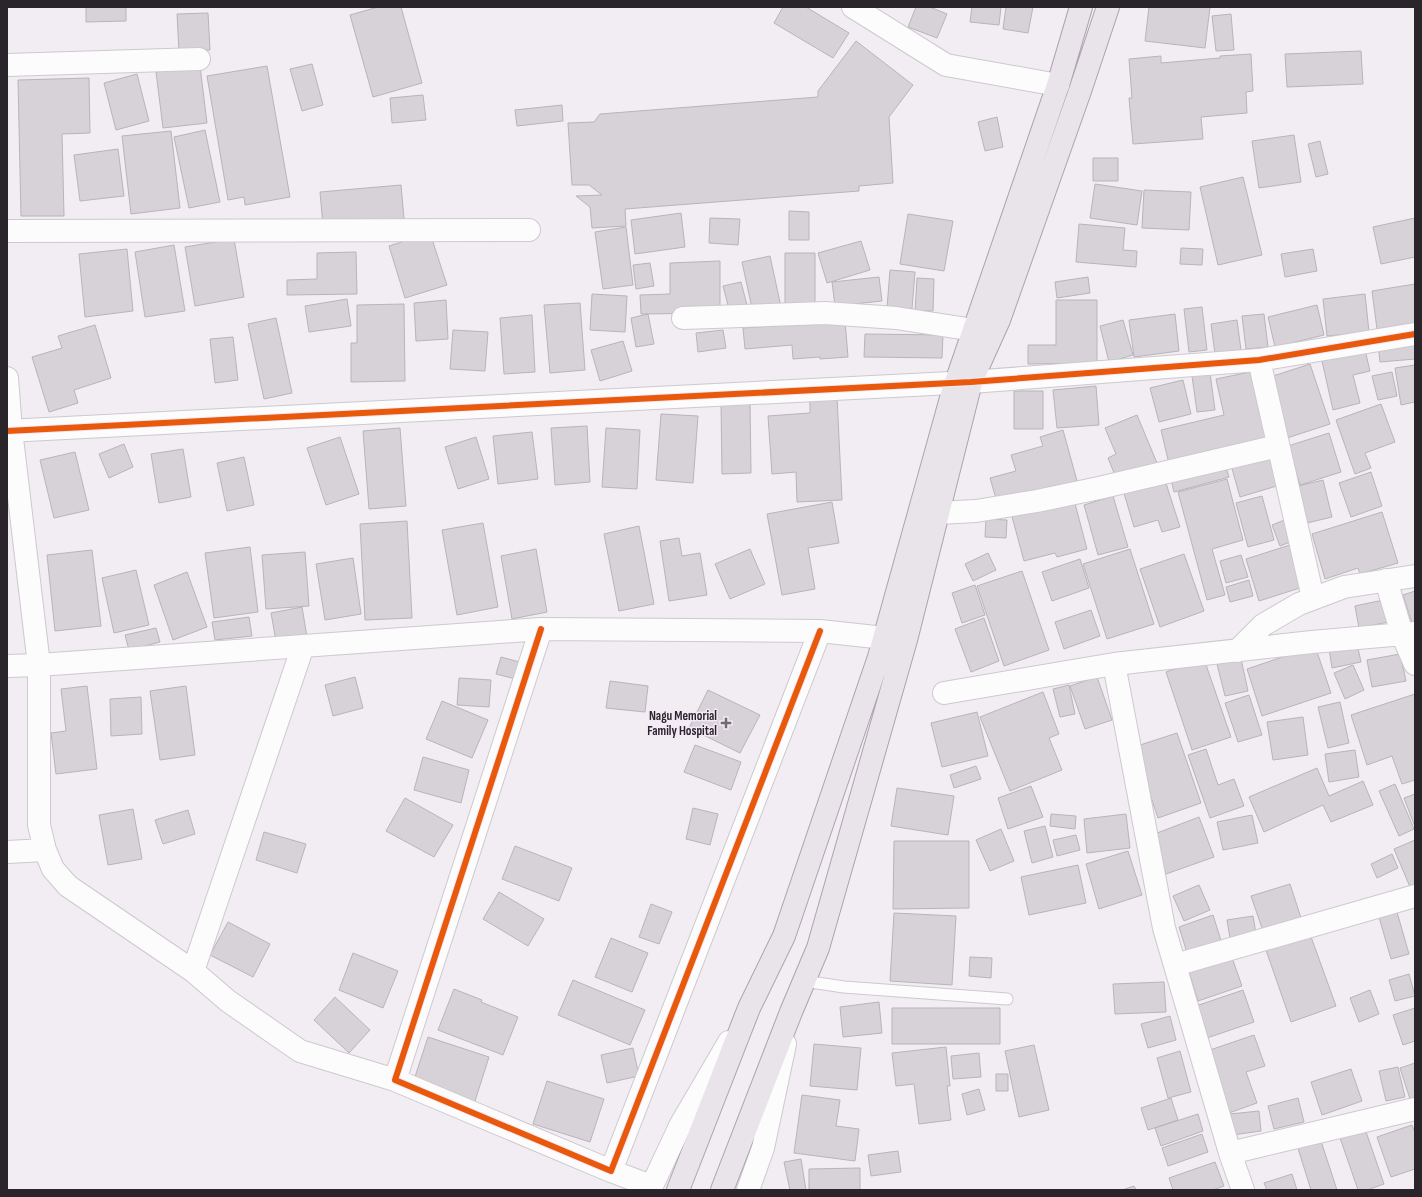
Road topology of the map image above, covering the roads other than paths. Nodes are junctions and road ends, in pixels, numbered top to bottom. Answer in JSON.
{"nodes":[{"id":1,"x":853,"y":7,"type":"edge"},
{"id":2,"x":1081,"y":7,"type":"edge"},
{"id":3,"x":1108,"y":7,"type":"edge"},
{"id":4,"x":199,"y":59,"type":"dead end"},
{"id":5,"x":7,"y":65,"type":"edge"},
{"id":6,"x":1058,"y":85,"type":"junction"},
{"id":7,"x":529,"y":230,"type":"dead end"},
{"id":8,"x":7,"y":231,"type":"edge"},
{"id":9,"x":683,"y":318,"type":"dead end"},
{"id":10,"x":974,"y":330,"type":"junction"},
{"id":11,"x":1415,"y":334,"type":"edge"},
{"id":12,"x":1259,"y":360,"type":"junction"},
{"id":13,"x":7,"y":378,"type":"edge"},
{"id":14,"x":963,"y":382,"type":"junction"},
{"id":15,"x":9,"y":431,"type":"edge"},
{"id":16,"x":1278,"y":446,"type":"junction"},
{"id":17,"x":938,"y":513,"type":"junction"},
{"id":18,"x":1415,"y":576,"type":"edge"},
{"id":19,"x":1386,"y":580,"type":"junction"},
{"id":20,"x":1313,"y":598,"type":"junction"},
{"id":21,"x":541,"y":629,"type":"junction"},
{"id":22,"x":820,"y":631,"type":"junction"},
{"id":23,"x":1408,"y":634,"type":"edge"},
{"id":24,"x":885,"y":638,"type":"junction"},
{"id":25,"x":906,"y":640,"type":"junction"},
{"id":26,"x":303,"y":646,"type":"junction"},
{"id":27,"x":1237,"y":651,"type":"junction"},
{"id":28,"x":1114,"y":664,"type":"junction"},
{"id":29,"x":1415,"y":664,"type":"edge"},
{"id":30,"x":39,"y":665,"type":"junction"},
{"id":31,"x":7,"y":666,"type":"edge"},
{"id":32,"x":944,"y":693,"type":"dead end"},
{"id":33,"x":45,"y":850,"type":"junction"},
{"id":34,"x":7,"y":852,"type":"edge"},
{"id":35,"x":1415,"y":896,"type":"edge"},
{"id":36,"x":1174,"y":965,"type":"junction"},
{"id":37,"x":193,"y":971,"type":"junction"},
{"id":38,"x":804,"y":981,"type":"junction"},
{"id":39,"x":1007,"y":999,"type":"dead end"},
{"id":40,"x":749,"y":1008,"type":"junction"},
{"id":41,"x":792,"y":1012,"type":"junction"},
{"id":42,"x":395,"y":1080,"type":"junction"},
{"id":43,"x":1415,"y":1110,"type":"edge"},
{"id":44,"x":1230,"y":1153,"type":"junction"},
{"id":45,"x":611,"y":1171,"type":"junction"},
{"id":46,"x":651,"y":1188,"type":"edge"},
{"id":47,"x":678,"y":1190,"type":"edge"},
{"id":48,"x":722,"y":1190,"type":"edge"},
{"id":49,"x":748,"y":1190,"type":"edge"},
{"id":50,"x":1243,"y":1190,"type":"edge"}],
"edges":[{"from":1,"to":6,"type":"street"},
{"from":2,"to":6,"type":"main road"},
{"from":3,"to":14,"type":"main road"},
{"from":4,"to":5,"type":"street"},
{"from":6,"to":10,"type":"main road"},
{"from":7,"to":8,"type":"street"},
{"from":9,"to":10,"type":"street"},
{"from":10,"to":14,"type":"main road"},
{"from":11,"to":12,"type":"street"},
{"from":12,"to":14,"type":"street"},
{"from":12,"to":16,"type":"street"},
{"from":13,"to":15,"type":"street"},
{"from":14,"to":15,"type":"street"},
{"from":14,"to":17,"type":"main road"},
{"from":14,"to":24,"type":"main road"},
{"from":15,"to":30,"type":"street"},
{"from":16,"to":17,"type":"street"},
{"from":16,"to":20,"type":"street"},
{"from":17,"to":25,"type":"main road"},
{"from":18,"to":19,"type":"street"},
{"from":19,"to":20,"type":"street"},
{"from":19,"to":23,"type":"street"},
{"from":20,"to":27,"type":"street"},
{"from":21,"to":22,"type":"street"},
{"from":21,"to":26,"type":"street"},
{"from":21,"to":42,"type":"street"},
{"from":22,"to":24,"type":"street"},
{"from":22,"to":45,"type":"street"},
{"from":23,"to":27,"type":"street"},
{"from":23,"to":29,"type":"street"},
{"from":24,"to":25,"type":"street"},
{"from":24,"to":40,"type":"main road"},
{"from":25,"to":38,"type":"main road"},
{"from":26,"to":30,"type":"street"},
{"from":26,"to":37,"type":"street"},
{"from":27,"to":28,"type":"street"},
{"from":28,"to":32,"type":"street"},
{"from":28,"to":36,"type":"street"},
{"from":30,"to":31,"type":"street"},
{"from":30,"to":33,"type":"street"},
{"from":33,"to":34,"type":"street"},
{"from":33,"to":37,"type":"street"},
{"from":35,"to":36,"type":"street"},
{"from":36,"to":44,"type":"street"},
{"from":37,"to":42,"type":"street"},
{"from":38,"to":39,"type":"lane"},
{"from":38,"to":41,"type":"main road"},
{"from":40,"to":46,"type":"street"},
{"from":40,"to":47,"type":"main road"},
{"from":41,"to":48,"type":"main road"},
{"from":41,"to":49,"type":"street"},
{"from":42,"to":45,"type":"street"},
{"from":43,"to":44,"type":"street"},
{"from":44,"to":50,"type":"street"},
{"from":45,"to":46,"type":"street"}]}
